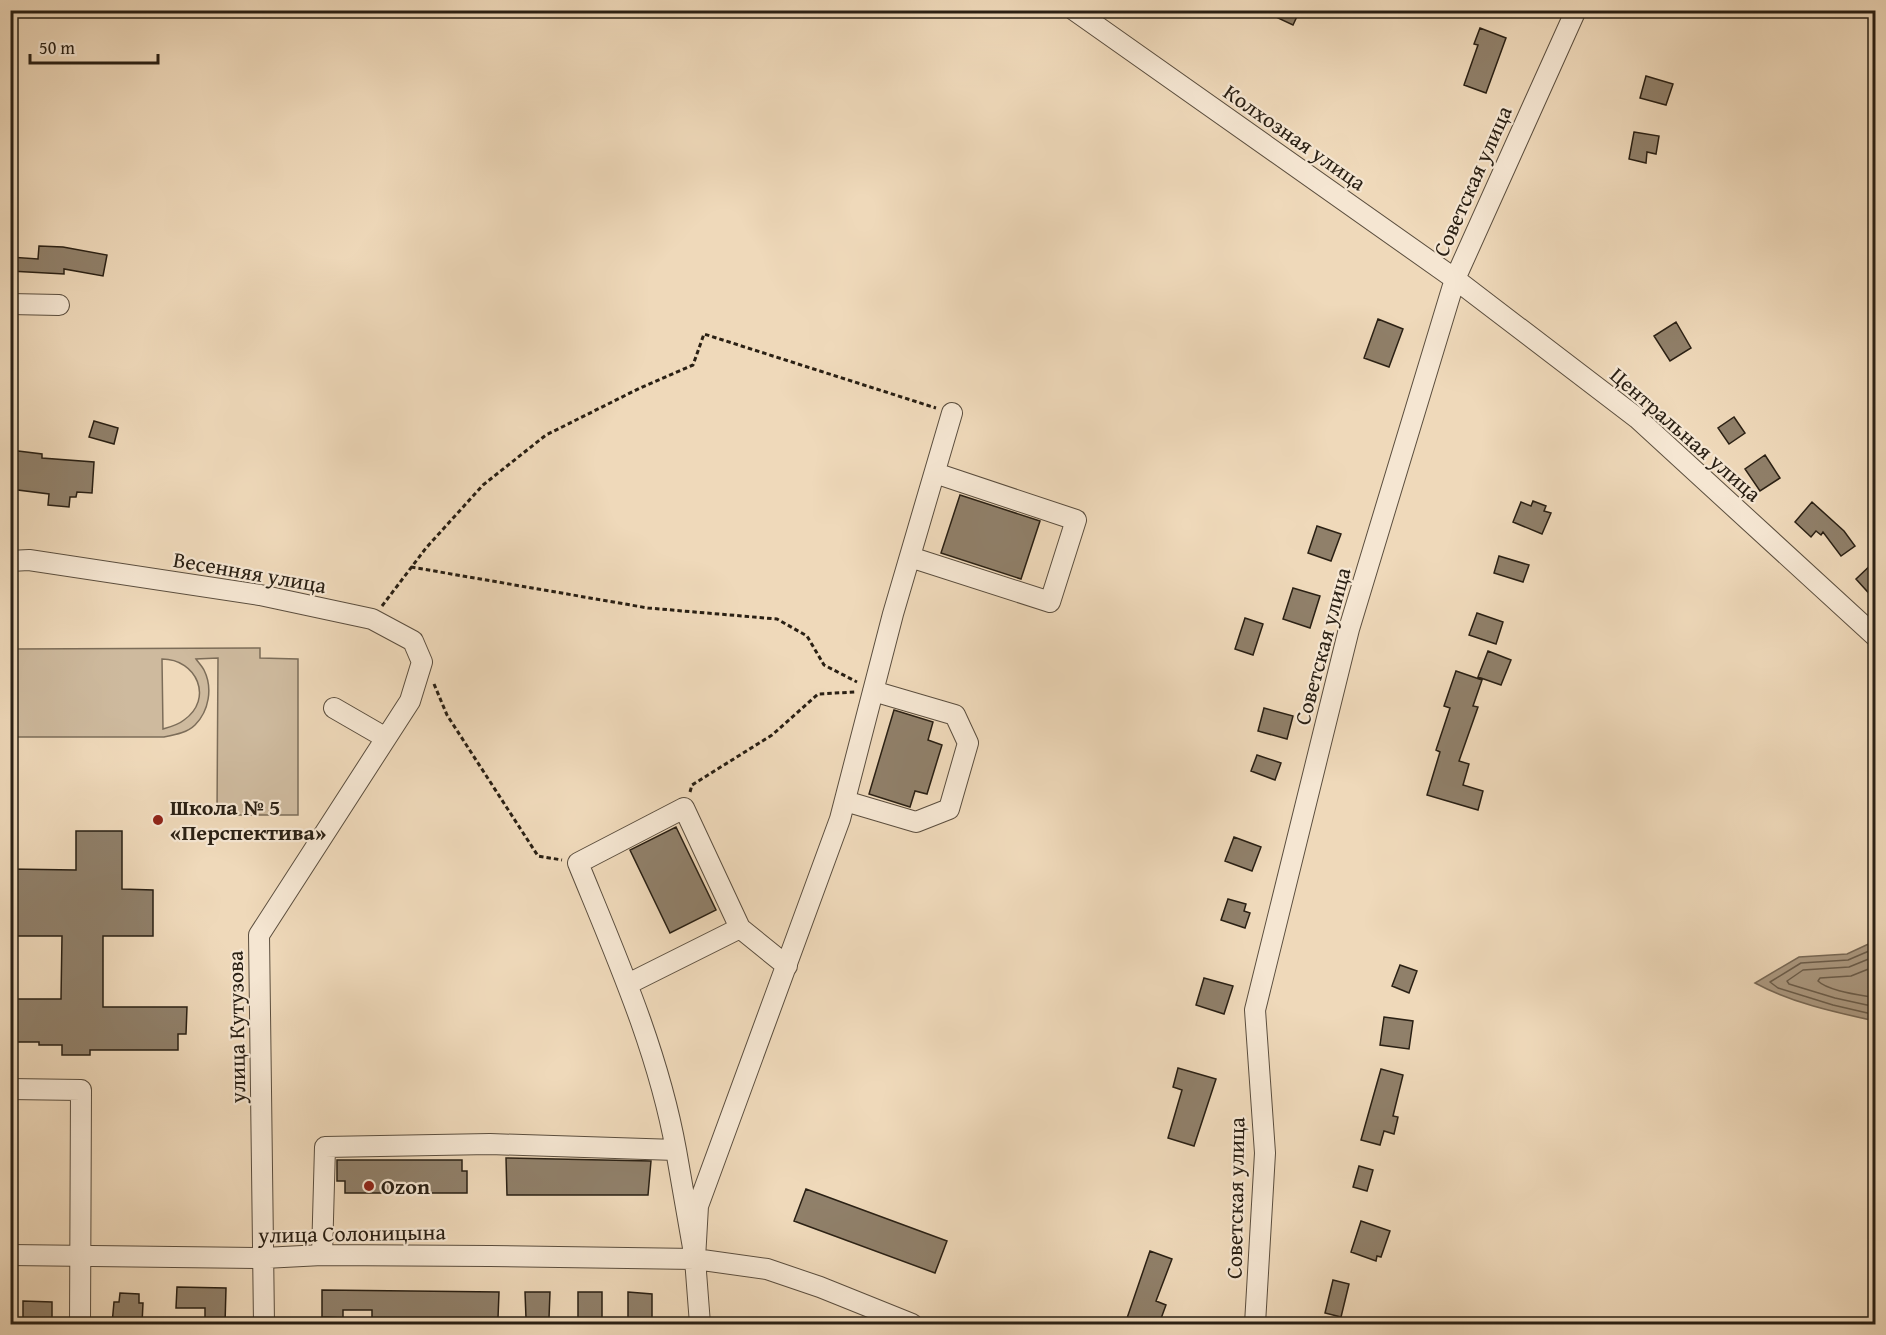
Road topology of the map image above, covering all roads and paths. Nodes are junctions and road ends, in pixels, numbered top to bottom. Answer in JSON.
{"nodes":[{"id":1,"x":1074,"y":10,"type":"edge"},
{"id":2,"x":1575,"y":10,"type":"edge"},
{"id":3,"x":1455,"y":279,"type":"junction"},
{"id":4,"x":10,"y":304,"type":"edge"},
{"id":5,"x":59,"y":305,"type":"dead end"},
{"id":6,"x":952,"y":413,"type":"joint"},
{"id":7,"x":935,"y":473,"type":"junction"},
{"id":8,"x":910,"y":557,"type":"junction"},
{"id":9,"x":10,"y":561,"type":"edge"},
{"id":10,"x":411,"y":567,"type":"junction"},
{"id":11,"x":372,"y":619,"type":"junction"},
{"id":12,"x":1875,"y":637,"type":"edge"},
{"id":13,"x":422,"y":662,"type":"junction"},
{"id":14,"x":873,"y":691,"type":"junction"},
{"id":15,"x":334,"y":708,"type":"dead end"},
{"id":16,"x":386,"y":738,"type":"junction"},
{"id":17,"x":845,"y":801,"type":"junction"},
{"id":18,"x":684,"y":808,"type":"junction"},
{"id":19,"x":578,"y":862,"type":"junction"},
{"id":20,"x":740,"y":928,"type":"junction"},
{"id":21,"x":787,"y":966,"type":"junction"},
{"id":22,"x":628,"y":984,"type":"junction"},
{"id":23,"x":10,"y":1089,"type":"edge"},
{"id":24,"x":676,"y":1150,"type":"junction"},
{"id":25,"x":10,"y":1255,"type":"edge"},
{"id":26,"x":322,"y":1255,"type":"junction"},
{"id":27,"x":80,"y":1257,"type":"junction"},
{"id":28,"x":264,"y":1258,"type":"junction"},
{"id":29,"x":695,"y":1259,"type":"junction"},
{"id":30,"x":80,"y":1324,"type":"edge"},
{"id":31,"x":264,"y":1324,"type":"edge"},
{"id":32,"x":700,"y":1324,"type":"edge"},
{"id":33,"x":912,"y":1324,"type":"edge"},
{"id":34,"x":1255,"y":1324,"type":"edge"}],
"edges":[{"from":1,"to":3,"type":"street","name":"Колхозная улица"},
{"from":2,"to":3,"type":"street","name":"Советская улица"},
{"from":3,"to":12,"type":"street","name":"Центральная улица"},
{"from":3,"to":34,"type":"street","name":"Советская улица"},
{"from":4,"to":5,"type":"street"},
{"from":6,"to":7,"type":"street"},
{"from":6,"to":10,"type":"path"},
{"from":7,"to":8,"type":"street"},
{"from":7,"to":8,"type":"street"},
{"from":8,"to":14,"type":"street"},
{"from":9,"to":11,"type":"street","name":"Весенняя улица"},
{"from":10,"to":11,"type":"path"},
{"from":10,"to":14,"type":"path"},
{"from":11,"to":13,"type":"street","name":"Весенняя улица"},
{"from":13,"to":16,"type":"street","name":"улица Кутузова"},
{"from":13,"to":19,"type":"path"},
{"from":14,"to":17,"type":"street"},
{"from":14,"to":17,"type":"street"},
{"from":14,"to":18,"type":"path"},
{"from":15,"to":16,"type":"street"},
{"from":16,"to":28,"type":"street","name":"улица Кутузова"},
{"from":17,"to":21,"type":"street"},
{"from":18,"to":19,"type":"street"},
{"from":18,"to":20,"type":"street"},
{"from":19,"to":22,"type":"street"},
{"from":20,"to":21,"type":"street"},
{"from":20,"to":22,"type":"street"},
{"from":21,"to":29,"type":"street"},
{"from":22,"to":24,"type":"street"},
{"from":23,"to":27,"type":"street"},
{"from":24,"to":26,"type":"street"},
{"from":24,"to":29,"type":"street"},
{"from":25,"to":27,"type":"street","name":"улица Солоницына"},
{"from":26,"to":28,"type":"street","name":"улица Солоницына"},
{"from":26,"to":29,"type":"street","name":"улица Солоницына"},
{"from":27,"to":28,"type":"street","name":"улица Солоницына"},
{"from":27,"to":30,"type":"street"},
{"from":28,"to":31,"type":"street","name":"улица Кутузова"},
{"from":29,"to":32,"type":"street"},
{"from":29,"to":33,"type":"street","name":"улица Солоницына"}]}
